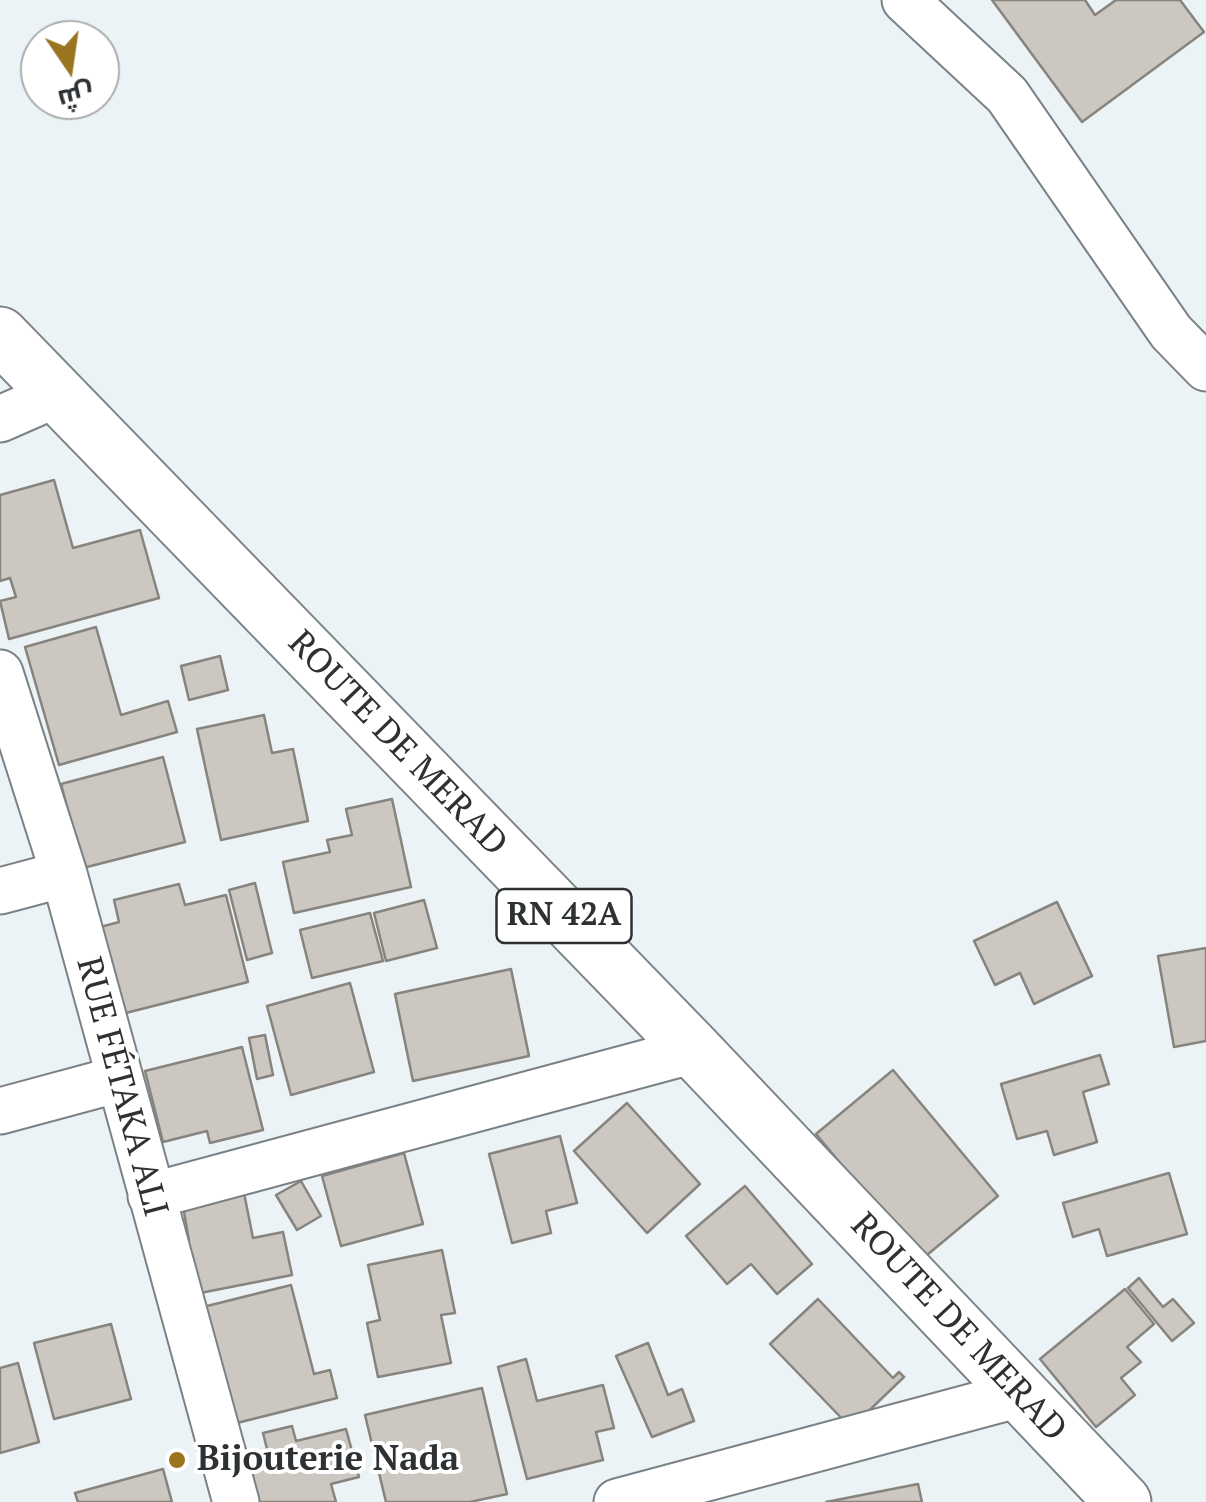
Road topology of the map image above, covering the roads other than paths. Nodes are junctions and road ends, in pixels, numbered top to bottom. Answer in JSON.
{"nodes":[{"id":1,"x":904,"y":0,"type":"edge"},
{"id":2,"x":0,"y":336,"type":"edge"},
{"id":3,"x":1206,"y":368,"type":"edge"},
{"id":4,"x":57,"y":394,"type":"junction"},
{"id":5,"x":0,"y":419,"type":"edge"},
{"id":6,"x":0,"y":673,"type":"edge"},
{"id":7,"x":64,"y":874,"type":"junction"},
{"id":8,"x":0,"y":892,"type":"edge"},
{"id":9,"x":694,"y":1050,"type":"junction"},
{"id":10,"x":118,"y":1079,"type":"junction"},
{"id":11,"x":0,"y":1111,"type":"edge"},
{"id":12,"x":150,"y":1196,"type":"junction"},
{"id":13,"x":1020,"y":1394,"type":"junction"},
{"id":14,"x":236,"y":1502,"type":"edge"},
{"id":15,"x":617,"y":1502,"type":"edge"},
{"id":16,"x":1123,"y":1502,"type":"edge"}],
"edges":[{"from":1,"to":3,"type":"street"},
{"from":2,"to":4,"type":"main road","name":"ROUTE DE MERAD","number":"RN 42A"},
{"from":4,"to":5,"type":"street"},
{"from":4,"to":9,"type":"main road","name":"ROUTE DE MERAD","number":"RN 42A"},
{"from":6,"to":7,"type":"street","name":"RUE FÉTAKA ALI"},
{"from":7,"to":8,"type":"street"},
{"from":7,"to":10,"type":"street","name":"RUE FÉTAKA ALI"},
{"from":9,"to":12,"type":"street"},
{"from":9,"to":13,"type":"main road","name":"ROUTE DE MERAD","number":"RN 42A"},
{"from":10,"to":11,"type":"street"},
{"from":10,"to":12,"type":"street","name":"RUE FÉTAKA ALI"},
{"from":12,"to":14,"type":"street","name":"RUE FÉTAKA ALI"},
{"from":13,"to":15,"type":"street"},
{"from":13,"to":16,"type":"main road","name":"ROUTE DE MERAD","number":"RN 42A"}]}
